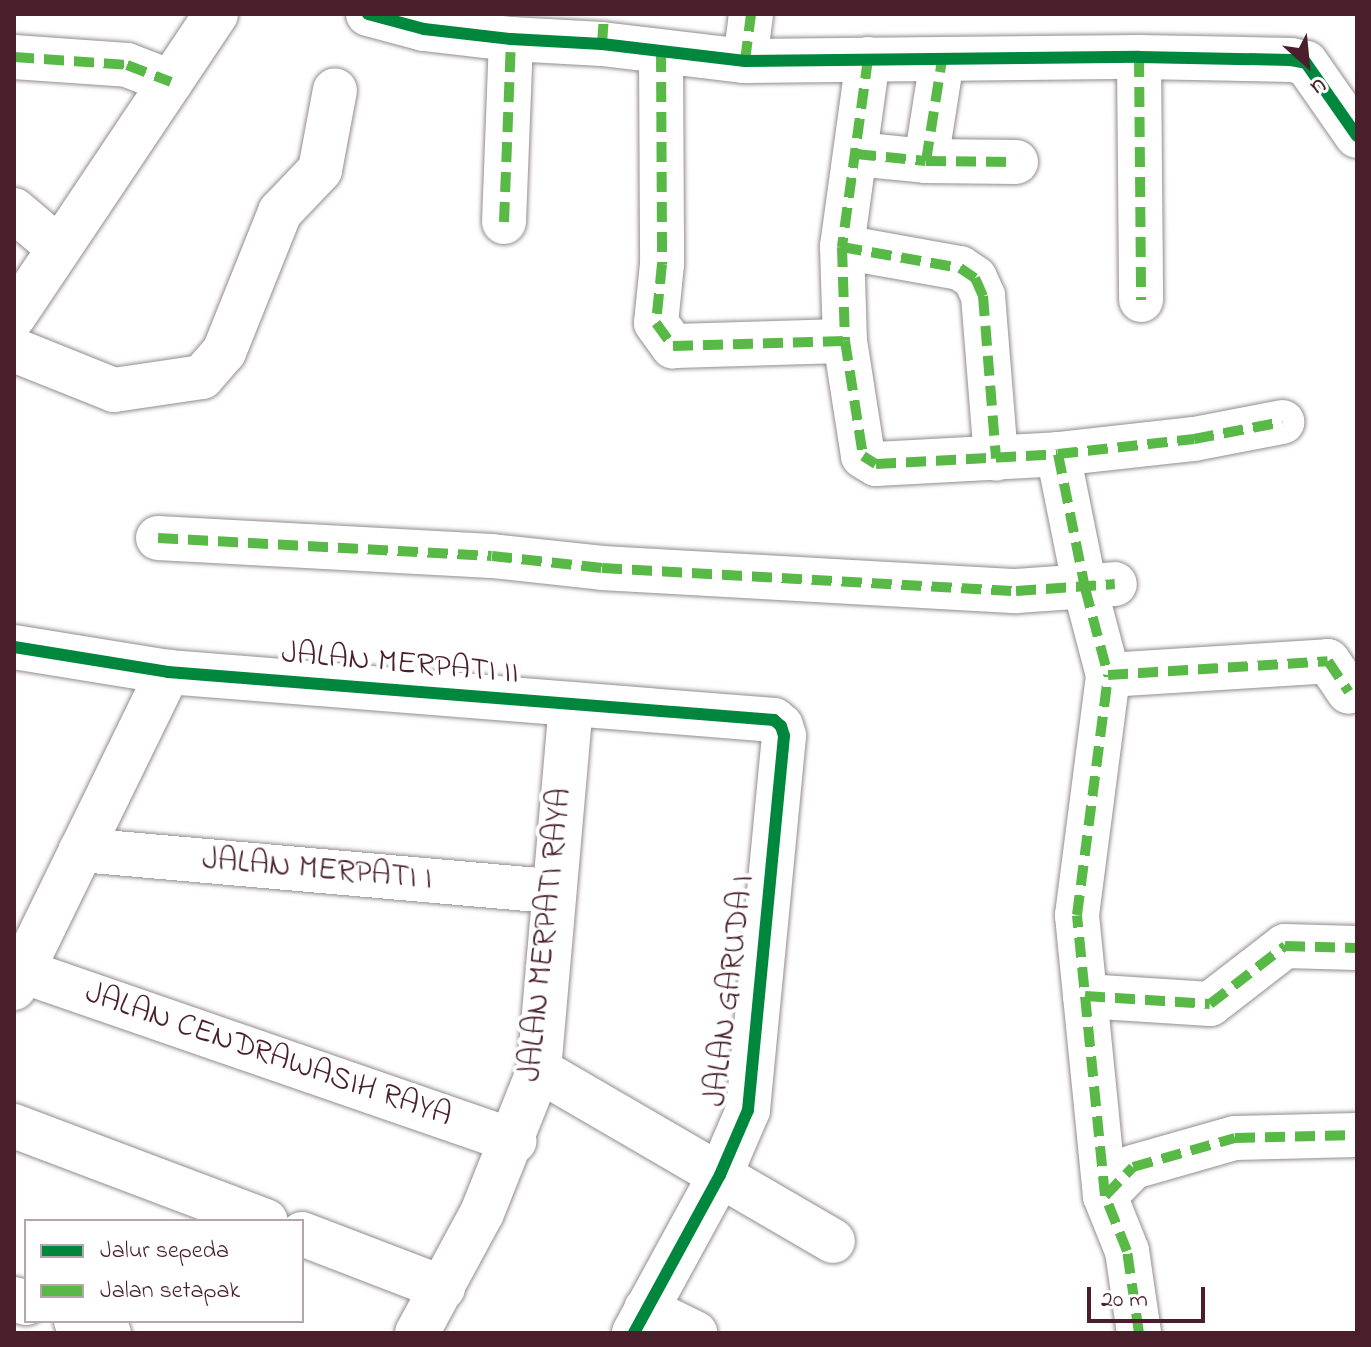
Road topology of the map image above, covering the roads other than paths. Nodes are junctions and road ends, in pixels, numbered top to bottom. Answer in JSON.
{"nodes":[{"id":1,"x":216,"y":14,"type":"edge"},
{"id":2,"x":368,"y":14,"type":"edge"},
{"id":3,"x":751,"y":14,"type":"edge"},
{"id":4,"x":603,"y":29,"type":"edge"},
{"id":5,"x":511,"y":39,"type":"junction"},
{"id":6,"x":661,"y":52,"type":"junction"},
{"id":7,"x":14,"y":57,"type":"edge"},
{"id":8,"x":1139,"y":57,"type":"junction"},
{"id":9,"x":868,"y":59,"type":"junction"},
{"id":10,"x":942,"y":60,"type":"junction"},
{"id":11,"x":745,"y":61,"type":"junction"},
{"id":12,"x":171,"y":82,"type":"junction"},
{"id":13,"x":335,"y":90,"type":"dead end"},
{"id":14,"x":1357,"y":136,"type":"edge"},
{"id":15,"x":856,"y":154,"type":"junction"},
{"id":16,"x":926,"y":161,"type":"junction"},
{"id":17,"x":1016,"y":162,"type":"dead end"},
{"id":18,"x":14,"y":210,"type":"edge"},
{"id":19,"x":504,"y":222,"type":"dead end"},
{"id":20,"x":842,"y":247,"type":"junction"},
{"id":21,"x":59,"y":248,"type":"junction"},
{"id":22,"x":1141,"y":300,"type":"dead end"},
{"id":23,"x":14,"y":316,"type":"edge"},
{"id":24,"x":845,"y":341,"type":"junction"},
{"id":25,"x":14,"y":350,"type":"edge"},
{"id":26,"x":1282,"y":422,"type":"dead end"},
{"id":27,"x":1058,"y":454,"type":"junction"},
{"id":28,"x":996,"y":458,"type":"junction"},
{"id":29,"x":158,"y":538,"type":"dead end"},
{"id":30,"x":1100,"y":586,"type":"junction"},
{"id":31,"x":14,"y":647,"type":"edge"},
{"id":32,"x":168,"y":672,"type":"junction"},
{"id":33,"x":1108,"y":675,"type":"junction"},
{"id":34,"x":1349,"y":692,"type":"dead end"},
{"id":35,"x":571,"y":704,"type":"junction"},
{"id":36,"x":781,"y":726,"type":"joint"},
{"id":37,"x":81,"y":850,"type":"junction"},
{"id":38,"x":553,"y":891,"type":"junction"},
{"id":39,"x":1357,"y":948,"type":"edge"},
{"id":40,"x":18,"y":980,"type":"edge"},
{"id":41,"x":1085,"y":996,"type":"junction"},
{"id":42,"x":539,"y":1070,"type":"junction"},
{"id":43,"x":14,"y":1126,"type":"edge"},
{"id":44,"x":1357,"y":1135,"type":"edge"},
{"id":45,"x":514,"y":1141,"type":"junction"},
{"id":46,"x":720,"y":1175,"type":"junction"},
{"id":47,"x":1105,"y":1196,"type":"junction"},
{"id":48,"x":261,"y":1219,"type":"edge"},
{"id":49,"x":304,"y":1235,"type":"edge"},
{"id":50,"x":833,"y":1241,"type":"dead end"},
{"id":51,"x":443,"y":1288,"type":"junction"},
{"id":52,"x":640,"y":1321,"type":"edge"},
{"id":53,"x":82,"y":1323,"type":"edge"},
{"id":54,"x":109,"y":1333,"type":"edge"},
{"id":55,"x":417,"y":1333,"type":"edge"},
{"id":56,"x":695,"y":1333,"type":"edge"},
{"id":57,"x":1139,"y":1333,"type":"edge"}],
"edges":[{"from":1,"to":12,"type":"street"},
{"from":2,"to":5,"type":"street"},
{"from":3,"to":11,"type":"street"},
{"from":4,"to":5,"type":"street"},
{"from":4,"to":6,"type":"street"},
{"from":5,"to":19,"type":"street"},
{"from":6,"to":11,"type":"street"},
{"from":6,"to":24,"type":"street"},
{"from":7,"to":12,"type":"street"},
{"from":8,"to":10,"type":"street"},
{"from":8,"to":14,"type":"street"},
{"from":8,"to":22,"type":"street"},
{"from":9,"to":10,"type":"street"},
{"from":9,"to":11,"type":"street"},
{"from":9,"to":15,"type":"street"},
{"from":10,"to":16,"type":"street"},
{"from":12,"to":21,"type":"street"},
{"from":13,"to":25,"type":"street"},
{"from":15,"to":16,"type":"street"},
{"from":15,"to":20,"type":"street"},
{"from":16,"to":17,"type":"street"},
{"from":18,"to":21,"type":"street"},
{"from":20,"to":24,"type":"street"},
{"from":20,"to":28,"type":"street"},
{"from":21,"to":23,"type":"street"},
{"from":24,"to":28,"type":"street"},
{"from":26,"to":27,"type":"street"},
{"from":27,"to":28,"type":"street"},
{"from":27,"to":30,"type":"street"},
{"from":29,"to":30,"type":"street"},
{"from":30,"to":33,"type":"street"},
{"from":31,"to":32,"type":"street","name":"JALAN MERPATI II"},
{"from":32,"to":35,"type":"street","name":"JALAN MERPATI II"},
{"from":32,"to":37,"type":"street"},
{"from":33,"to":34,"type":"street"},
{"from":33,"to":41,"type":"street"},
{"from":35,"to":36,"type":"street","name":"JALAN MERPATI II"},
{"from":35,"to":38,"type":"street","name":"JALAN MERPATI RAYA"},
{"from":36,"to":46,"type":"street","name":"JALAN GARUDA I"},
{"from":37,"to":38,"type":"street","name":"JALAN MERPATI I"},
{"from":37,"to":40,"type":"street"},
{"from":38,"to":42,"type":"street","name":"JALAN MERPATI RAYA"},
{"from":39,"to":41,"type":"street"},
{"from":40,"to":45,"type":"street","name":"JALAN CENDRAWASIH RAYA"},
{"from":41,"to":47,"type":"street"},
{"from":42,"to":45,"type":"street","name":"JALAN MERPATI RAYA"},
{"from":42,"to":46,"type":"street"},
{"from":43,"to":48,"type":"street"},
{"from":44,"to":47,"type":"street"},
{"from":45,"to":51,"type":"street","name":"JALAN MERPATI RAYA"},
{"from":46,"to":50,"type":"street"},
{"from":46,"to":52,"type":"street","name":"JALAN GARUDA I"},
{"from":47,"to":57,"type":"street"},
{"from":49,"to":51,"type":"street"},
{"from":51,"to":55,"type":"street","name":"JALAN MERPATI RAYA"},
{"from":52,"to":56,"type":"street"},
{"from":53,"to":54,"type":"street"}]}
